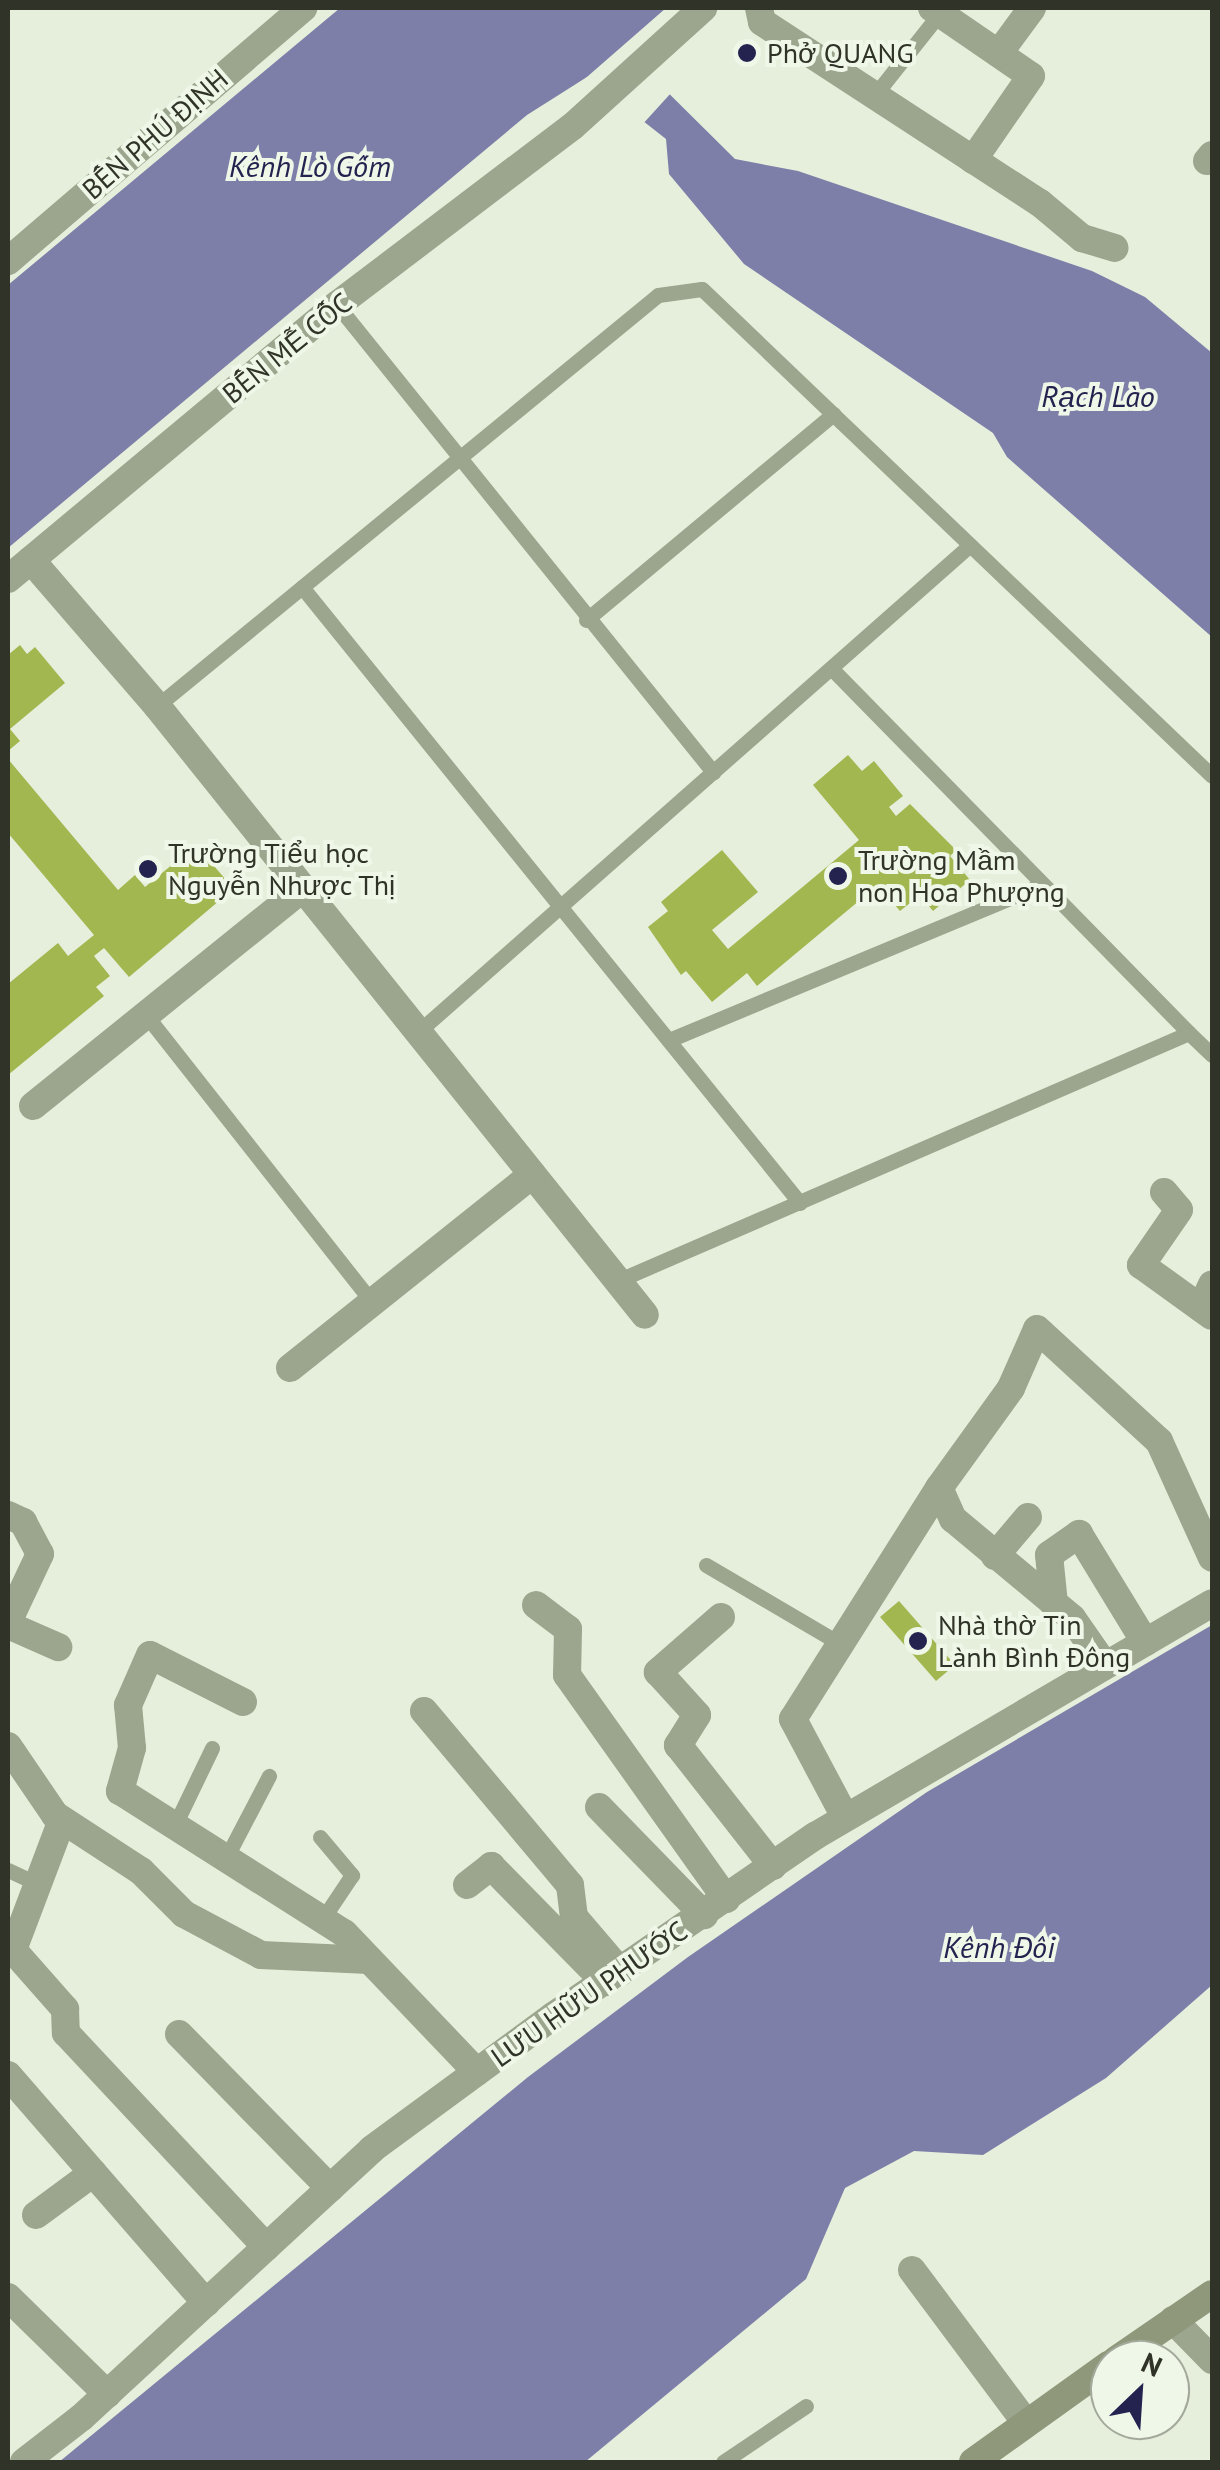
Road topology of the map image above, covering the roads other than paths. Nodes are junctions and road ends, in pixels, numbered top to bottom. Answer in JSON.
{"nodes":[{"id":1,"x":304,"y":8,"type":"edge"},
{"id":2,"x":703,"y":8,"type":"edge"},
{"id":3,"x":759,"y":8,"type":"edge"},
{"id":4,"x":1032,"y":8,"type":"edge"},
{"id":5,"x":936,"y":10,"type":"edge"},
{"id":6,"x":999,"y":53,"type":"junction"},
{"id":7,"x":874,"y":96,"type":"junction"},
{"id":8,"x":972,"y":160,"type":"junction"},
{"id":9,"x":1115,"y":248,"type":"dead end"},
{"id":10,"x":8,"y":261,"type":"edge"},
{"id":11,"x":337,"y":305,"type":"junction"},
{"id":12,"x":833,"y":414,"type":"junction"},
{"id":13,"x":458,"y":459,"type":"junction"},
{"id":14,"x":970,"y":546,"type":"junction"},
{"id":15,"x":30,"y":560,"type":"junction"},
{"id":16,"x":8,"y":579,"type":"edge"},
{"id":17,"x":302,"y":587,"type":"junction"},
{"id":18,"x":586,"y":620,"type":"junction"},
{"id":19,"x":831,"y":668,"type":"junction"},
{"id":20,"x":157,"y":706,"type":"junction"},
{"id":21,"x":713,"y":772,"type":"junction"},
{"id":22,"x":1212,"y":776,"type":"edge"},
{"id":23,"x":1039,"y":886,"type":"junction"},
{"id":24,"x":303,"y":888,"type":"junction"},
{"id":25,"x":561,"y":906,"type":"junction"},
{"id":26,"x":146,"y":1015,"type":"junction"},
{"id":27,"x":418,"y":1032,"type":"junction"},
{"id":28,"x":1189,"y":1034,"type":"junction"},
{"id":29,"x":669,"y":1040,"type":"junction"},
{"id":30,"x":1212,"y":1054,"type":"edge"},
{"id":31,"x":32,"y":1106,"type":"dead end"},
{"id":32,"x":532,"y":1175,"type":"junction"},
{"id":33,"x":1164,"y":1192,"type":"dead end"},
{"id":34,"x":800,"y":1202,"type":"junction"},
{"id":35,"x":617,"y":1280,"type":"junction"},
{"id":36,"x":370,"y":1300,"type":"junction"},
{"id":37,"x":1209,"y":1303,"type":"edge"},
{"id":38,"x":645,"y":1316,"type":"dead end"},
{"id":39,"x":290,"y":1368,"type":"dead end"},
{"id":40,"x":938,"y":1488,"type":"junction"},
{"id":41,"x":8,"y":1515,"type":"edge"},
{"id":42,"x":1028,"y":1517,"type":"dead end"},
{"id":43,"x":995,"y":1556,"type":"junction"},
{"id":44,"x":1212,"y":1558,"type":"edge"},
{"id":45,"x":706,"y":1565,"type":"dead end"},
{"id":46,"x":1054,"y":1604,"type":"junction"},
{"id":47,"x":1212,"y":1604,"type":"edge"},
{"id":48,"x":536,"y":1605,"type":"dead end"},
{"id":49,"x":720,"y":1618,"type":"dead end"},
{"id":50,"x":8,"y":1624,"type":"edge"},
{"id":51,"x":1145,"y":1642,"type":"junction"},
{"id":52,"x":839,"y":1643,"type":"junction"},
{"id":53,"x":58,"y":1647,"type":"dead end"},
{"id":54,"x":1104,"y":1664,"type":"junction"},
{"id":55,"x":243,"y":1702,"type":"dead end"},
{"id":56,"x":424,"y":1711,"type":"dead end"},
{"id":57,"x":8,"y":1746,"type":"edge"},
{"id":58,"x":212,"y":1748,"type":"dead end"},
{"id":59,"x":269,"y":1776,"type":"dead end"},
{"id":60,"x":599,"y":1807,"type":"dead end"},
{"id":61,"x":845,"y":1817,"type":"junction"},
{"id":62,"x":62,"y":1820,"type":"junction"},
{"id":63,"x":173,"y":1829,"type":"junction"},
{"id":64,"x":320,"y":1837,"type":"dead end"},
{"id":65,"x":224,"y":1860,"type":"junction"},
{"id":66,"x":773,"y":1866,"type":"junction"},
{"id":67,"x":8,"y":1870,"type":"edge"},
{"id":68,"x":38,"y":1884,"type":"junction"},
{"id":69,"x":467,"y":1885,"type":"dead end"},
{"id":70,"x":715,"y":1907,"type":"junction"},
{"id":71,"x":322,"y":1920,"type":"junction"},
{"id":72,"x":10,"y":1953,"type":"edge"},
{"id":73,"x":368,"y":1960,"type":"junction"},
{"id":74,"x":613,"y":1977,"type":"junction"},
{"id":75,"x":179,"y":2034,"type":"dead end"},
{"id":76,"x":477,"y":2072,"type":"junction"},
{"id":77,"x":8,"y":2075,"type":"edge"},
{"id":78,"x":93,"y":2174,"type":"junction"},
{"id":79,"x":330,"y":2188,"type":"junction"},
{"id":80,"x":36,"y":2214,"type":"dead end"},
{"id":81,"x":266,"y":2247,"type":"junction"},
{"id":82,"x":912,"y":2270,"type":"dead end"},
{"id":83,"x":1212,"y":2294,"type":"edge"},
{"id":84,"x":8,"y":2298,"type":"edge"},
{"id":85,"x":206,"y":2303,"type":"junction"},
{"id":86,"x":1172,"y":2320,"type":"junction"},
{"id":87,"x":1144,"y":2340,"type":"edge"},
{"id":88,"x":1212,"y":2360,"type":"edge"},
{"id":89,"x":1090,"y":2378,"type":"edge"},
{"id":90,"x":107,"y":2394,"type":"junction"},
{"id":91,"x":806,"y":2406,"type":"dead end"},
{"id":92,"x":1026,"y":2423,"type":"junction"},
{"id":93,"x":24,"y":2462,"type":"edge"},
{"id":94,"x":724,"y":2462,"type":"edge"},
{"id":95,"x":972,"y":2462,"type":"edge"}],
"edges":[{"from":1,"to":10,"type":"street","name":"BẾN PHÚ ĐỊNH"},
{"from":2,"to":11,"type":"street","name":"BẾN MỄ CỐC"},
{"from":3,"to":7,"type":"street"},
{"from":4,"to":6,"type":"street"},
{"from":5,"to":6,"type":"street"},
{"from":5,"to":7,"type":"lane"},
{"from":6,"to":8,"type":"street"},
{"from":7,"to":8,"type":"street"},
{"from":8,"to":9,"type":"street"},
{"from":11,"to":13,"type":"lane"},
{"from":11,"to":15,"type":"street","name":"BẾN MỄ CỐC"},
{"from":12,"to":13,"type":"lane"},
{"from":12,"to":14,"type":"lane"},
{"from":12,"to":18,"type":"lane"},
{"from":13,"to":17,"type":"lane"},
{"from":13,"to":18,"type":"lane"},
{"from":14,"to":19,"type":"lane"},
{"from":14,"to":22,"type":"lane"},
{"from":15,"to":16,"type":"street","name":"BẾN MỄ CỐC"},
{"from":15,"to":20,"type":"street"},
{"from":17,"to":20,"type":"lane"},
{"from":17,"to":25,"type":"lane"},
{"from":18,"to":21,"type":"lane"},
{"from":19,"to":21,"type":"lane"},
{"from":19,"to":23,"type":"lane"},
{"from":20,"to":24,"type":"street"},
{"from":21,"to":25,"type":"lane"},
{"from":23,"to":28,"type":"lane"},
{"from":23,"to":29,"type":"lane"},
{"from":24,"to":26,"type":"street"},
{"from":24,"to":27,"type":"street"},
{"from":25,"to":27,"type":"lane"},
{"from":25,"to":29,"type":"lane"},
{"from":26,"to":31,"type":"street"},
{"from":26,"to":36,"type":"lane"},
{"from":27,"to":32,"type":"street"},
{"from":28,"to":30,"type":"lane"},
{"from":28,"to":34,"type":"lane"},
{"from":29,"to":34,"type":"lane"},
{"from":32,"to":35,"type":"street"},
{"from":32,"to":36,"type":"street"},
{"from":33,"to":37,"type":"street"},
{"from":34,"to":35,"type":"lane"},
{"from":35,"to":38,"type":"street"},
{"from":36,"to":39,"type":"street"},
{"from":40,"to":43,"type":"street"},
{"from":40,"to":44,"type":"street"},
{"from":40,"to":52,"type":"street"},
{"from":41,"to":50,"type":"street"},
{"from":42,"to":43,"type":"street"},
{"from":43,"to":46,"type":"street"},
{"from":45,"to":52,"type":"lane"},
{"from":46,"to":51,"type":"street"},
{"from":46,"to":54,"type":"street"},
{"from":47,"to":51,"type":"street","name":"LƯU HỮU PHƯỚC"},
{"from":48,"to":70,"type":"street"},
{"from":49,"to":66,"type":"street"},
{"from":50,"to":53,"type":"street"},
{"from":51,"to":54,"type":"street","name":"LƯU HỮU PHƯỚC"},
{"from":52,"to":61,"type":"street"},
{"from":54,"to":61,"type":"street","name":"LƯU HỮU PHƯỚC"},
{"from":55,"to":63,"type":"street"},
{"from":56,"to":74,"type":"street"},
{"from":57,"to":62,"type":"street"},
{"from":58,"to":63,"type":"lane"},
{"from":59,"to":65,"type":"lane"},
{"from":60,"to":70,"type":"street"},
{"from":61,"to":66,"type":"street","name":"LƯU HỮU PHƯỚC"},
{"from":62,"to":68,"type":"street"},
{"from":62,"to":73,"type":"street"},
{"from":63,"to":65,"type":"street"},
{"from":64,"to":71,"type":"lane"},
{"from":65,"to":71,"type":"street"},
{"from":66,"to":70,"type":"street","name":"LƯU HỮU PHƯỚC"},
{"from":67,"to":68,"type":"lane"},
{"from":68,"to":72,"type":"street"},
{"from":69,"to":74,"type":"street"},
{"from":70,"to":74,"type":"street","name":"LƯU HỮU PHƯỚC"},
{"from":71,"to":73,"type":"street"},
{"from":72,"to":81,"type":"street"},
{"from":73,"to":76,"type":"street"},
{"from":74,"to":76,"type":"street","name":"LƯU HỮU PHƯỚC"},
{"from":75,"to":79,"type":"street"},
{"from":76,"to":79,"type":"street","name":"LƯU HỮU PHƯỚC"},
{"from":77,"to":78,"type":"street"},
{"from":78,"to":80,"type":"street"},
{"from":78,"to":85,"type":"street"},
{"from":79,"to":81,"type":"street","name":"LƯU HỮU PHƯỚC"},
{"from":81,"to":85,"type":"street","name":"LƯU HỮU PHƯỚC"},
{"from":82,"to":92,"type":"street"},
{"from":83,"to":86,"type":"main road"},
{"from":84,"to":90,"type":"street"},
{"from":85,"to":90,"type":"street","name":"LƯU HỮU PHƯỚC"},
{"from":86,"to":87,"type":"main road"},
{"from":86,"to":88,"type":"street"},
{"from":89,"to":92,"type":"main road"},
{"from":90,"to":93,"type":"street","name":"LƯU HỮU PHƯỚC"},
{"from":91,"to":94,"type":"lane"},
{"from":92,"to":95,"type":"main road"}]}
